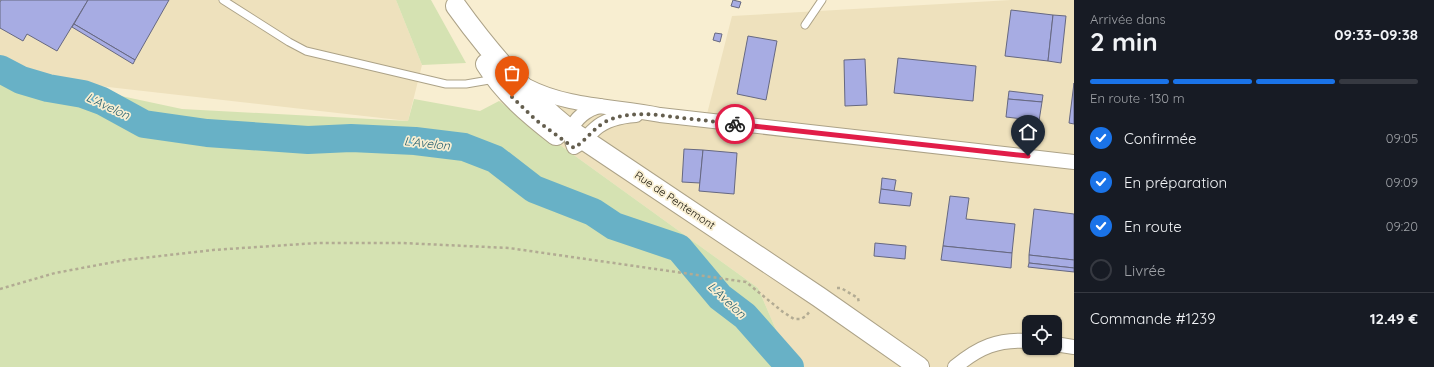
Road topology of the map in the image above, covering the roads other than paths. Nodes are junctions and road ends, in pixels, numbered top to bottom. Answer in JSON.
{"nodes":[{"id":1,"x":223,"y":0,"type":"edge"},
{"id":2,"x":822,"y":0,"type":"edge"},
{"id":3,"x":454,"y":3,"type":"edge"},
{"id":4,"x":805,"y":25,"type":"dead end"},
{"id":5,"x":507,"y":77,"type":"junction"},
{"id":6,"x":601,"y":106,"type":"junction"},
{"id":7,"x":660,"y":115,"type":"junction"},
{"id":8,"x":577,"y":139,"type":"junction"},
{"id":9,"x":1074,"y":162,"type":"edge"},
{"id":10,"x":1022,"y":341,"type":"edge"},
{"id":11,"x":1062,"y":345,"type":"edge"},
{"id":12,"x":1074,"y":347,"type":"edge"},
{"id":13,"x":896,"y":367,"type":"edge"},
{"id":14,"x":919,"y":367,"type":"edge"},
{"id":15,"x":955,"y":367,"type":"edge"}],
"edges":[{"from":1,"to":5,"type":"lane"},
{"from":2,"to":4,"type":"lane"},
{"from":3,"to":5,"type":"street","name":"Rue de Pentemont"},
{"from":5,"to":6,"type":"street"},
{"from":5,"to":8,"type":"street","name":"Rue de Pentemont"},
{"from":6,"to":7,"type":"street"},
{"from":6,"to":8,"type":"street"},
{"from":7,"to":8,"type":"street"},
{"from":7,"to":9,"type":"street"},
{"from":8,"to":13,"type":"street","name":"Rue de Pentemont"},
{"from":8,"to":14,"type":"street","name":"Rue de Pentemont"},
{"from":10,"to":15,"type":"street"},
{"from":11,"to":12,"type":"street"}]}
